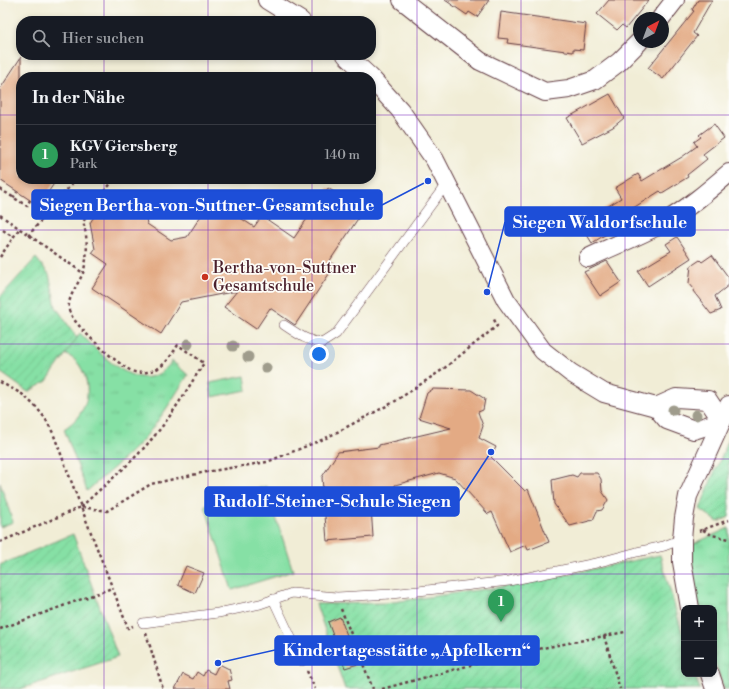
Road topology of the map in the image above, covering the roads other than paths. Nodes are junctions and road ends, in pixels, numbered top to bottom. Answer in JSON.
{"nodes":[{"id":1,"x":267,"y":0,"type":"edge"},
{"id":2,"x":402,"y":0,"type":"edge"},
{"id":3,"x":675,"y":0,"type":"edge"},
{"id":4,"x":666,"y":12,"type":"edge"},
{"id":5,"x":293,"y":16,"type":"edge"},
{"id":6,"x":633,"y":48,"type":"edge"},
{"id":7,"x":351,"y":60,"type":"edge"},
{"id":8,"x":364,"y":72,"type":"edge"},
{"id":9,"x":376,"y":84,"type":"edge"},
{"id":10,"x":729,"y":173,"type":"edge"},
{"id":11,"x":447,"y":183,"type":"junction"},
{"id":12,"x":588,"y":258,"type":"dead end"},
{"id":13,"x":284,"y":325,"type":"dead end"},
{"id":14,"x":656,"y":407,"type":"junction"},
{"id":15,"x":725,"y":413,"type":"edge"},
{"id":16,"x":682,"y":539,"type":"junction"},
{"id":17,"x":273,"y":599,"type":"junction"},
{"id":18,"x":689,"y":605,"type":"edge"},
{"id":19,"x":143,"y":623,"type":"road end"},
{"id":20,"x":302,"y":661,"type":"road end"},
{"id":21,"x":711,"y":677,"type":"edge"},
{"id":22,"x":715,"y":689,"type":"edge"}],
"edges":[{"from":1,"to":5,"type":"street"},
{"from":2,"to":6,"type":"street"},
{"from":3,"to":4,"type":"street"},
{"from":7,"to":8,"type":"street"},
{"from":9,"to":11,"type":"street"},
{"from":10,"to":12,"type":"street"},
{"from":11,"to":13,"type":"lane"},
{"from":11,"to":14,"type":"street"},
{"from":14,"to":15,"type":"street"},
{"from":14,"to":15,"type":"street"},
{"from":15,"to":16,"type":"street"},
{"from":16,"to":17,"type":"lane"},
{"from":16,"to":18,"type":"street"},
{"from":17,"to":19,"type":"lane"},
{"from":17,"to":20,"type":"lane"},
{"from":21,"to":22,"type":"street"}]}
